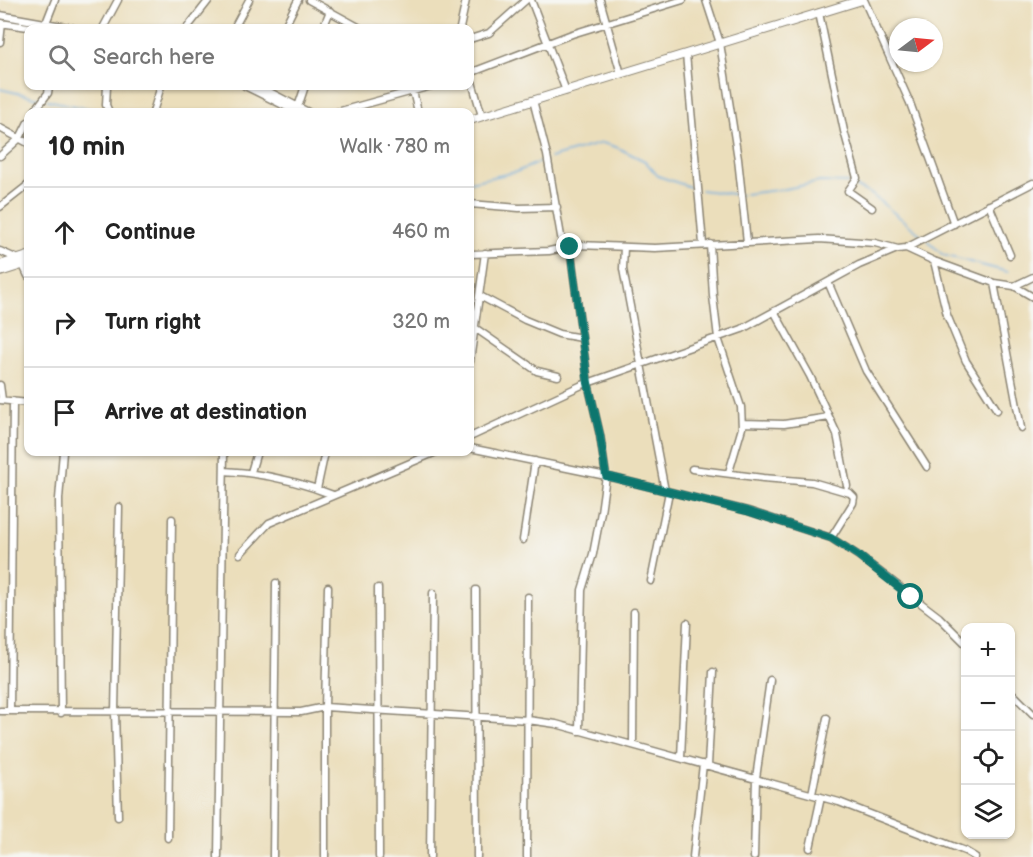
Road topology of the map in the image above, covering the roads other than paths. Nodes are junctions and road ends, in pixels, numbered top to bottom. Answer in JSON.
{"nodes":[{"id":1,"x":55,"y":0,"type":"edge"},
{"id":2,"x":118,"y":0,"type":"edge"},
{"id":3,"x":209,"y":0,"type":"edge"},
{"id":4,"x":249,"y":0,"type":"edge"},
{"id":5,"x":298,"y":0,"type":"edge"},
{"id":6,"x":309,"y":0,"type":"edge"},
{"id":7,"x":466,"y":0,"type":"edge"},
{"id":8,"x":526,"y":0,"type":"edge"},
{"id":9,"x":531,"y":0,"type":"edge"},
{"id":10,"x":600,"y":0,"type":"edge"},
{"id":11,"x":683,"y":0,"type":"edge"},
{"id":12,"x":706,"y":0,"type":"edge"},
{"id":13,"x":863,"y":0,"type":"edge"},
{"id":14,"x":330,"y":11,"type":"junction"},
{"id":15,"x":819,"y":13,"type":"junction"},
{"id":16,"x":0,"y":15,"type":"edge"},
{"id":17,"x":1,"y":23,"type":"edge"},
{"id":18,"x":37,"y":24,"type":"edge"},
{"id":19,"x":46,"y":24,"type":"edge"},
{"id":20,"x":105,"y":24,"type":"edge"},
{"id":21,"x":190,"y":24,"type":"edge"},
{"id":22,"x":236,"y":24,"type":"edge"},
{"id":23,"x":286,"y":24,"type":"edge"},
{"id":24,"x":325,"y":24,"type":"edge"},
{"id":25,"x":353,"y":24,"type":"edge"},
{"id":26,"x":461,"y":24,"type":"edge"},
{"id":27,"x":605,"y":24,"type":"junction"},
{"id":28,"x":24,"y":26,"type":"edge"},
{"id":29,"x":474,"y":38,"type":"edge"},
{"id":30,"x":0,"y":42,"type":"edge"},
{"id":31,"x":548,"y":44,"type":"junction"},
{"id":32,"x":720,"y":44,"type":"junction"},
{"id":33,"x":686,"y":54,"type":"junction"},
{"id":34,"x":474,"y":72,"type":"edge"},
{"id":35,"x":621,"y":74,"type":"junction"},
{"id":36,"x":474,"y":88,"type":"edge"},
{"id":37,"x":48,"y":90,"type":"edge"},
{"id":38,"x":107,"y":90,"type":"edge"},
{"id":39,"x":160,"y":90,"type":"edge"},
{"id":40,"x":261,"y":90,"type":"edge"},
{"id":41,"x":303,"y":90,"type":"edge"},
{"id":42,"x":418,"y":90,"type":"edge"},
{"id":43,"x":566,"y":91,"type":"junction"},
{"id":44,"x":412,"y":92,"type":"junction"},
{"id":45,"x":533,"y":100,"type":"junction"},
{"id":46,"x":37,"y":108,"type":"edge"},
{"id":47,"x":107,"y":108,"type":"edge"},
{"id":48,"x":154,"y":108,"type":"edge"},
{"id":49,"x":294,"y":108,"type":"edge"},
{"id":50,"x":298,"y":108,"type":"edge"},
{"id":51,"x":353,"y":108,"type":"edge"},
{"id":52,"x":417,"y":108,"type":"edge"},
{"id":53,"x":482,"y":116,"type":"junction"},
{"id":54,"x":474,"y":119,"type":"edge"},
{"id":55,"x":0,"y":128,"type":"edge"},
{"id":56,"x":24,"y":130,"type":"edge"},
{"id":57,"x":20,"y":138,"type":"junction"},
{"id":58,"x":24,"y":140,"type":"edge"},
{"id":59,"x":0,"y":156,"type":"edge"},
{"id":60,"x":1033,"y":183,"type":"edge"},
{"id":61,"x":24,"y":188,"type":"edge"},
{"id":62,"x":474,"y":204,"type":"edge"},
{"id":63,"x":989,"y":205,"type":"junction"},
{"id":64,"x":0,"y":207,"type":"edge"},
{"id":65,"x":557,"y":207,"type":"junction"},
{"id":66,"x":872,"y":208,"type":"dead end"},
{"id":67,"x":954,"y":224,"type":"junction"},
{"id":68,"x":747,"y":242,"type":"junction"},
{"id":69,"x":707,"y":244,"type":"junction"},
{"id":70,"x":624,"y":247,"type":"junction"},
{"id":71,"x":566,"y":248,"type":"junction"},
{"id":72,"x":906,"y":248,"type":"junction"},
{"id":73,"x":898,"y":249,"type":"junction"},
{"id":74,"x":0,"y":251,"type":"edge"},
{"id":75,"x":485,"y":253,"type":"junction"},
{"id":76,"x":474,"y":254,"type":"edge"},
{"id":77,"x":1010,"y":255,"type":"dead end"},
{"id":78,"x":24,"y":261,"type":"edge"},
{"id":79,"x":934,"y":261,"type":"junction"},
{"id":80,"x":24,"y":262,"type":"edge"},
{"id":81,"x":24,"y":263,"type":"edge"},
{"id":82,"x":0,"y":265,"type":"edge"},
{"id":83,"x":0,"y":272,"type":"edge"},
{"id":84,"x":1033,"y":277,"type":"edge"},
{"id":85,"x":828,"y":282,"type":"junction"},
{"id":86,"x":994,"y":283,"type":"junction"},
{"id":87,"x":1014,"y":286,"type":"junction"},
{"id":88,"x":480,"y":296,"type":"junction"},
{"id":89,"x":1033,"y":297,"type":"edge"},
{"id":90,"x":774,"y":311,"type":"junction"},
{"id":91,"x":475,"y":328,"type":"junction"},
{"id":92,"x":474,"y":335,"type":"edge"},
{"id":93,"x":582,"y":338,"type":"junction"},
{"id":94,"x":718,"y":338,"type":"junction"},
{"id":95,"x":642,"y":364,"type":"junction"},
{"id":96,"x":558,"y":376,"type":"dead end"},
{"id":97,"x":588,"y":383,"type":"junction"},
{"id":98,"x":0,"y":385,"type":"edge"},
{"id":99,"x":1,"y":400,"type":"edge"},
{"id":100,"x":13,"y":401,"type":"junction"},
{"id":101,"x":24,"y":402,"type":"edge"},
{"id":102,"x":997,"y":410,"type":"dead end"},
{"id":103,"x":829,"y":417,"type":"junction"},
{"id":104,"x":742,"y":423,"type":"junction"},
{"id":105,"x":1021,"y":428,"type":"dead end"},
{"id":106,"x":474,"y":435,"type":"edge"},
{"id":107,"x":474,"y":449,"type":"edge"},
{"id":108,"x":63,"y":456,"type":"edge"},
{"id":109,"x":224,"y":456,"type":"edge"},
{"id":110,"x":256,"y":456,"type":"edge"},
{"id":111,"x":324,"y":456,"type":"edge"},
{"id":112,"x":426,"y":456,"type":"edge"},
{"id":113,"x":535,"y":461,"type":"junction"},
{"id":114,"x":927,"y":467,"type":"dead end"},
{"id":115,"x":692,"y":469,"type":"dead end"},
{"id":116,"x":224,"y":471,"type":"junction"},
{"id":117,"x":251,"y":472,"type":"junction"},
{"id":118,"x":729,"y":472,"type":"junction"},
{"id":119,"x":606,"y":476,"type":"junction"},
{"id":120,"x":847,"y":486,"type":"dead end"},
{"id":121,"x":317,"y":489,"type":"junction"},
{"id":122,"x":667,"y":491,"type":"junction"},
{"id":123,"x":333,"y":495,"type":"junction"},
{"id":124,"x":120,"y":507,"type":"dead end"},
{"id":125,"x":172,"y":519,"type":"dead end"},
{"id":126,"x":831,"y":538,"type":"junction"},
{"id":127,"x":523,"y":540,"type":"dead end"},
{"id":128,"x":240,"y":555,"type":"dead end"},
{"id":129,"x":651,"y":581,"type":"dead end"},
{"id":130,"x":276,"y":583,"type":"dead end"},
{"id":131,"x":328,"y":588,"type":"dead end"},
{"id":132,"x":378,"y":588,"type":"dead end"},
{"id":133,"x":476,"y":590,"type":"dead end"},
{"id":134,"x":433,"y":593,"type":"dead end"},
{"id":135,"x":528,"y":597,"type":"dead end"},
{"id":136,"x":634,"y":612,"type":"dead end"},
{"id":137,"x":687,"y":623,"type":"dead end"},
{"id":138,"x":961,"y":639,"type":"edge"},
{"id":139,"x":713,"y":672,"type":"dead end"},
{"id":140,"x":770,"y":680,"type":"dead end"},
{"id":141,"x":1015,"y":695,"type":"edge"},
{"id":142,"x":325,"y":707,"type":"junction"},
{"id":143,"x":0,"y":711,"type":"edge"},
{"id":144,"x":10,"y":711,"type":"junction"},
{"id":145,"x":169,"y":711,"type":"junction"},
{"id":146,"x":378,"y":711,"type":"junction"},
{"id":147,"x":61,"y":712,"type":"junction"},
{"id":148,"x":115,"y":712,"type":"junction"},
{"id":149,"x":273,"y":712,"type":"junction"},
{"id":150,"x":219,"y":713,"type":"junction"},
{"id":151,"x":431,"y":714,"type":"junction"},
{"id":152,"x":1033,"y":714,"type":"edge"},
{"id":153,"x":476,"y":717,"type":"junction"},
{"id":154,"x":827,"y":718,"type":"dead end"},
{"id":155,"x":528,"y":720,"type":"junction"},
{"id":156,"x":579,"y":731,"type":"junction"},
{"id":157,"x":633,"y":744,"type":"junction"},
{"id":158,"x":681,"y":758,"type":"junction"},
{"id":159,"x":706,"y":764,"type":"junction"},
{"id":160,"x":756,"y":778,"type":"junction"},
{"id":161,"x":812,"y":794,"type":"junction"},
{"id":162,"x":821,"y":797,"type":"junction"},
{"id":163,"x":118,"y":817,"type":"dead end"},
{"id":164,"x":168,"y":838,"type":"dead end"},
{"id":165,"x":810,"y":848,"type":"dead end"},
{"id":166,"x":218,"y":857,"type":"edge"},
{"id":167,"x":273,"y":857,"type":"edge"},
{"id":168,"x":325,"y":857,"type":"edge"},
{"id":169,"x":379,"y":857,"type":"edge"},
{"id":170,"x":430,"y":857,"type":"edge"},
{"id":171,"x":477,"y":857,"type":"edge"},
{"id":172,"x":527,"y":857,"type":"edge"},
{"id":173,"x":693,"y":857,"type":"edge"},
{"id":174,"x":754,"y":857,"type":"edge"},
{"id":175,"x":975,"y":857,"type":"edge"}],
"edges":[{"from":1,"to":19,"type":"street"},
{"from":2,"to":20,"type":"street"},
{"from":3,"to":21,"type":"street"},
{"from":4,"to":22,"type":"street"},
{"from":5,"to":23,"type":"street"},
{"from":6,"to":14,"type":"street"},
{"from":7,"to":26,"type":"street"},
{"from":8,"to":29,"type":"street"},
{"from":9,"to":31,"type":"street"},
{"from":10,"to":27,"type":"street"},
{"from":11,"to":27,"type":"street"},
{"from":12,"to":32,"type":"street"},
{"from":13,"to":15,"type":"main road"},
{"from":13,"to":67,"type":"street"},
{"from":14,"to":24,"type":"street"},
{"from":14,"to":25,"type":"street"},
{"from":15,"to":32,"type":"main road"},
{"from":15,"to":66,"type":"street"},
{"from":16,"to":18,"type":"street"},
{"from":17,"to":28,"type":"street"},
{"from":17,"to":30,"type":"street"},
{"from":27,"to":31,"type":"street"},
{"from":27,"to":35,"type":"street"},
{"from":31,"to":34,"type":"street"},
{"from":31,"to":43,"type":"street"},
{"from":32,"to":33,"type":"main road"},
{"from":32,"to":68,"type":"street"},
{"from":33,"to":35,"type":"main road"},
{"from":33,"to":69,"type":"street"},
{"from":35,"to":43,"type":"main road"},
{"from":36,"to":53,"type":"street"},
{"from":37,"to":46,"type":"street"},
{"from":38,"to":47,"type":"street"},
{"from":39,"to":48,"type":"street"},
{"from":40,"to":49,"type":"street"},
{"from":41,"to":50,"type":"street"},
{"from":42,"to":44,"type":"street"},
{"from":43,"to":45,"type":"main road"},
{"from":44,"to":51,"type":"street"},
{"from":44,"to":52,"type":"street"},
{"from":45,"to":53,"type":"main road"},
{"from":45,"to":65,"type":"street"},
{"from":53,"to":54,"type":"main road"},
{"from":55,"to":57,"type":"street"},
{"from":56,"to":57,"type":"street"},
{"from":57,"to":58,"type":"street"},
{"from":57,"to":59,"type":"street"},
{"from":60,"to":63,"type":"street"},
{"from":61,"to":64,"type":"street"},
{"from":62,"to":65,"type":"street"},
{"from":63,"to":67,"type":"street"},
{"from":63,"to":77,"type":"street"},
{"from":65,"to":71,"type":"street"},
{"from":67,"to":72,"type":"street"},
{"from":68,"to":69,"type":"street"},
{"from":68,"to":73,"type":"street"},
{"from":69,"to":70,"type":"street"},
{"from":69,"to":94,"type":"street"},
{"from":70,"to":71,"type":"street"},
{"from":70,"to":95,"type":"street"},
{"from":71,"to":75,"type":"street"},
{"from":71,"to":93,"type":"street"},
{"from":72,"to":73,"type":"street"},
{"from":72,"to":79,"type":"street"},
{"from":73,"to":85,"type":"street"},
{"from":74,"to":78,"type":"street"},
{"from":75,"to":76,"type":"street"},
{"from":75,"to":88,"type":"street"},
{"from":79,"to":86,"type":"street"},
{"from":79,"to":102,"type":"street"},
{"from":80,"to":82,"type":"main road"},
{"from":81,"to":83,"type":"main road"},
{"from":84,"to":87,"type":"street"},
{"from":85,"to":90,"type":"street"},
{"from":85,"to":114,"type":"street"},
{"from":86,"to":87,"type":"street"},
{"from":86,"to":105,"type":"street"},
{"from":87,"to":89,"type":"street"},
{"from":88,"to":91,"type":"street"},
{"from":88,"to":93,"type":"street"},
{"from":90,"to":94,"type":"street"},
{"from":90,"to":103,"type":"street"},
{"from":91,"to":92,"type":"street"},
{"from":91,"to":96,"type":"street"},
{"from":93,"to":97,"type":"street"},
{"from":94,"to":95,"type":"street"},
{"from":94,"to":104,"type":"street"},
{"from":95,"to":97,"type":"street"},
{"from":95,"to":122,"type":"street"},
{"from":97,"to":106,"type":"street"},
{"from":97,"to":119,"type":"street"},
{"from":98,"to":99,"type":"street"},
{"from":99,"to":100,"type":"street"},
{"from":100,"to":101,"type":"street"},
{"from":100,"to":144,"type":"street"},
{"from":103,"to":104,"type":"street"},
{"from":103,"to":120,"type":"street"},
{"from":104,"to":118,"type":"street"},
{"from":107,"to":113,"type":"street"},
{"from":108,"to":147,"type":"street"},
{"from":109,"to":116,"type":"street"},
{"from":110,"to":117,"type":"street"},
{"from":111,"to":121,"type":"street"},
{"from":112,"to":123,"type":"street"},
{"from":113,"to":119,"type":"street"},
{"from":113,"to":127,"type":"street"},
{"from":115,"to":118,"type":"street"},
{"from":116,"to":117,"type":"street"},
{"from":116,"to":150,"type":"street"},
{"from":117,"to":121,"type":"street"},
{"from":118,"to":126,"type":"street"},
{"from":119,"to":122,"type":"street"},
{"from":119,"to":156,"type":"street"},
{"from":121,"to":123,"type":"street"},
{"from":122,"to":126,"type":"street"},
{"from":122,"to":129,"type":"street"},
{"from":123,"to":128,"type":"street"},
{"from":124,"to":148,"type":"street"},
{"from":125,"to":145,"type":"street"},
{"from":126,"to":138,"type":"street"},
{"from":130,"to":149,"type":"street"},
{"from":131,"to":142,"type":"street"},
{"from":132,"to":146,"type":"street"},
{"from":133,"to":153,"type":"street"},
{"from":134,"to":151,"type":"street"},
{"from":135,"to":155,"type":"street"},
{"from":136,"to":157,"type":"street"},
{"from":137,"to":158,"type":"street"},
{"from":139,"to":159,"type":"street"},
{"from":140,"to":160,"type":"street"},
{"from":141,"to":152,"type":"street"},
{"from":142,"to":146,"type":"street"},
{"from":142,"to":149,"type":"street"},
{"from":142,"to":168,"type":"street"},
{"from":143,"to":144,"type":"street"},
{"from":144,"to":147,"type":"street"},
{"from":145,"to":148,"type":"street"},
{"from":145,"to":150,"type":"street"},
{"from":145,"to":164,"type":"street"},
{"from":146,"to":151,"type":"street"},
{"from":146,"to":169,"type":"street"},
{"from":147,"to":148,"type":"street"},
{"from":148,"to":163,"type":"street"},
{"from":149,"to":150,"type":"street"},
{"from":149,"to":167,"type":"street"},
{"from":150,"to":166,"type":"street"},
{"from":151,"to":153,"type":"street"},
{"from":151,"to":170,"type":"street"},
{"from":153,"to":155,"type":"street"},
{"from":153,"to":171,"type":"street"},
{"from":154,"to":161,"type":"street"},
{"from":155,"to":156,"type":"street"},
{"from":155,"to":172,"type":"street"},
{"from":156,"to":157,"type":"street"},
{"from":157,"to":158,"type":"street"},
{"from":158,"to":159,"type":"street"},
{"from":159,"to":160,"type":"street"},
{"from":159,"to":173,"type":"street"},
{"from":160,"to":161,"type":"street"},
{"from":160,"to":174,"type":"street"},
{"from":161,"to":162,"type":"street"},
{"from":162,"to":165,"type":"street"},
{"from":162,"to":175,"type":"street"}]}
